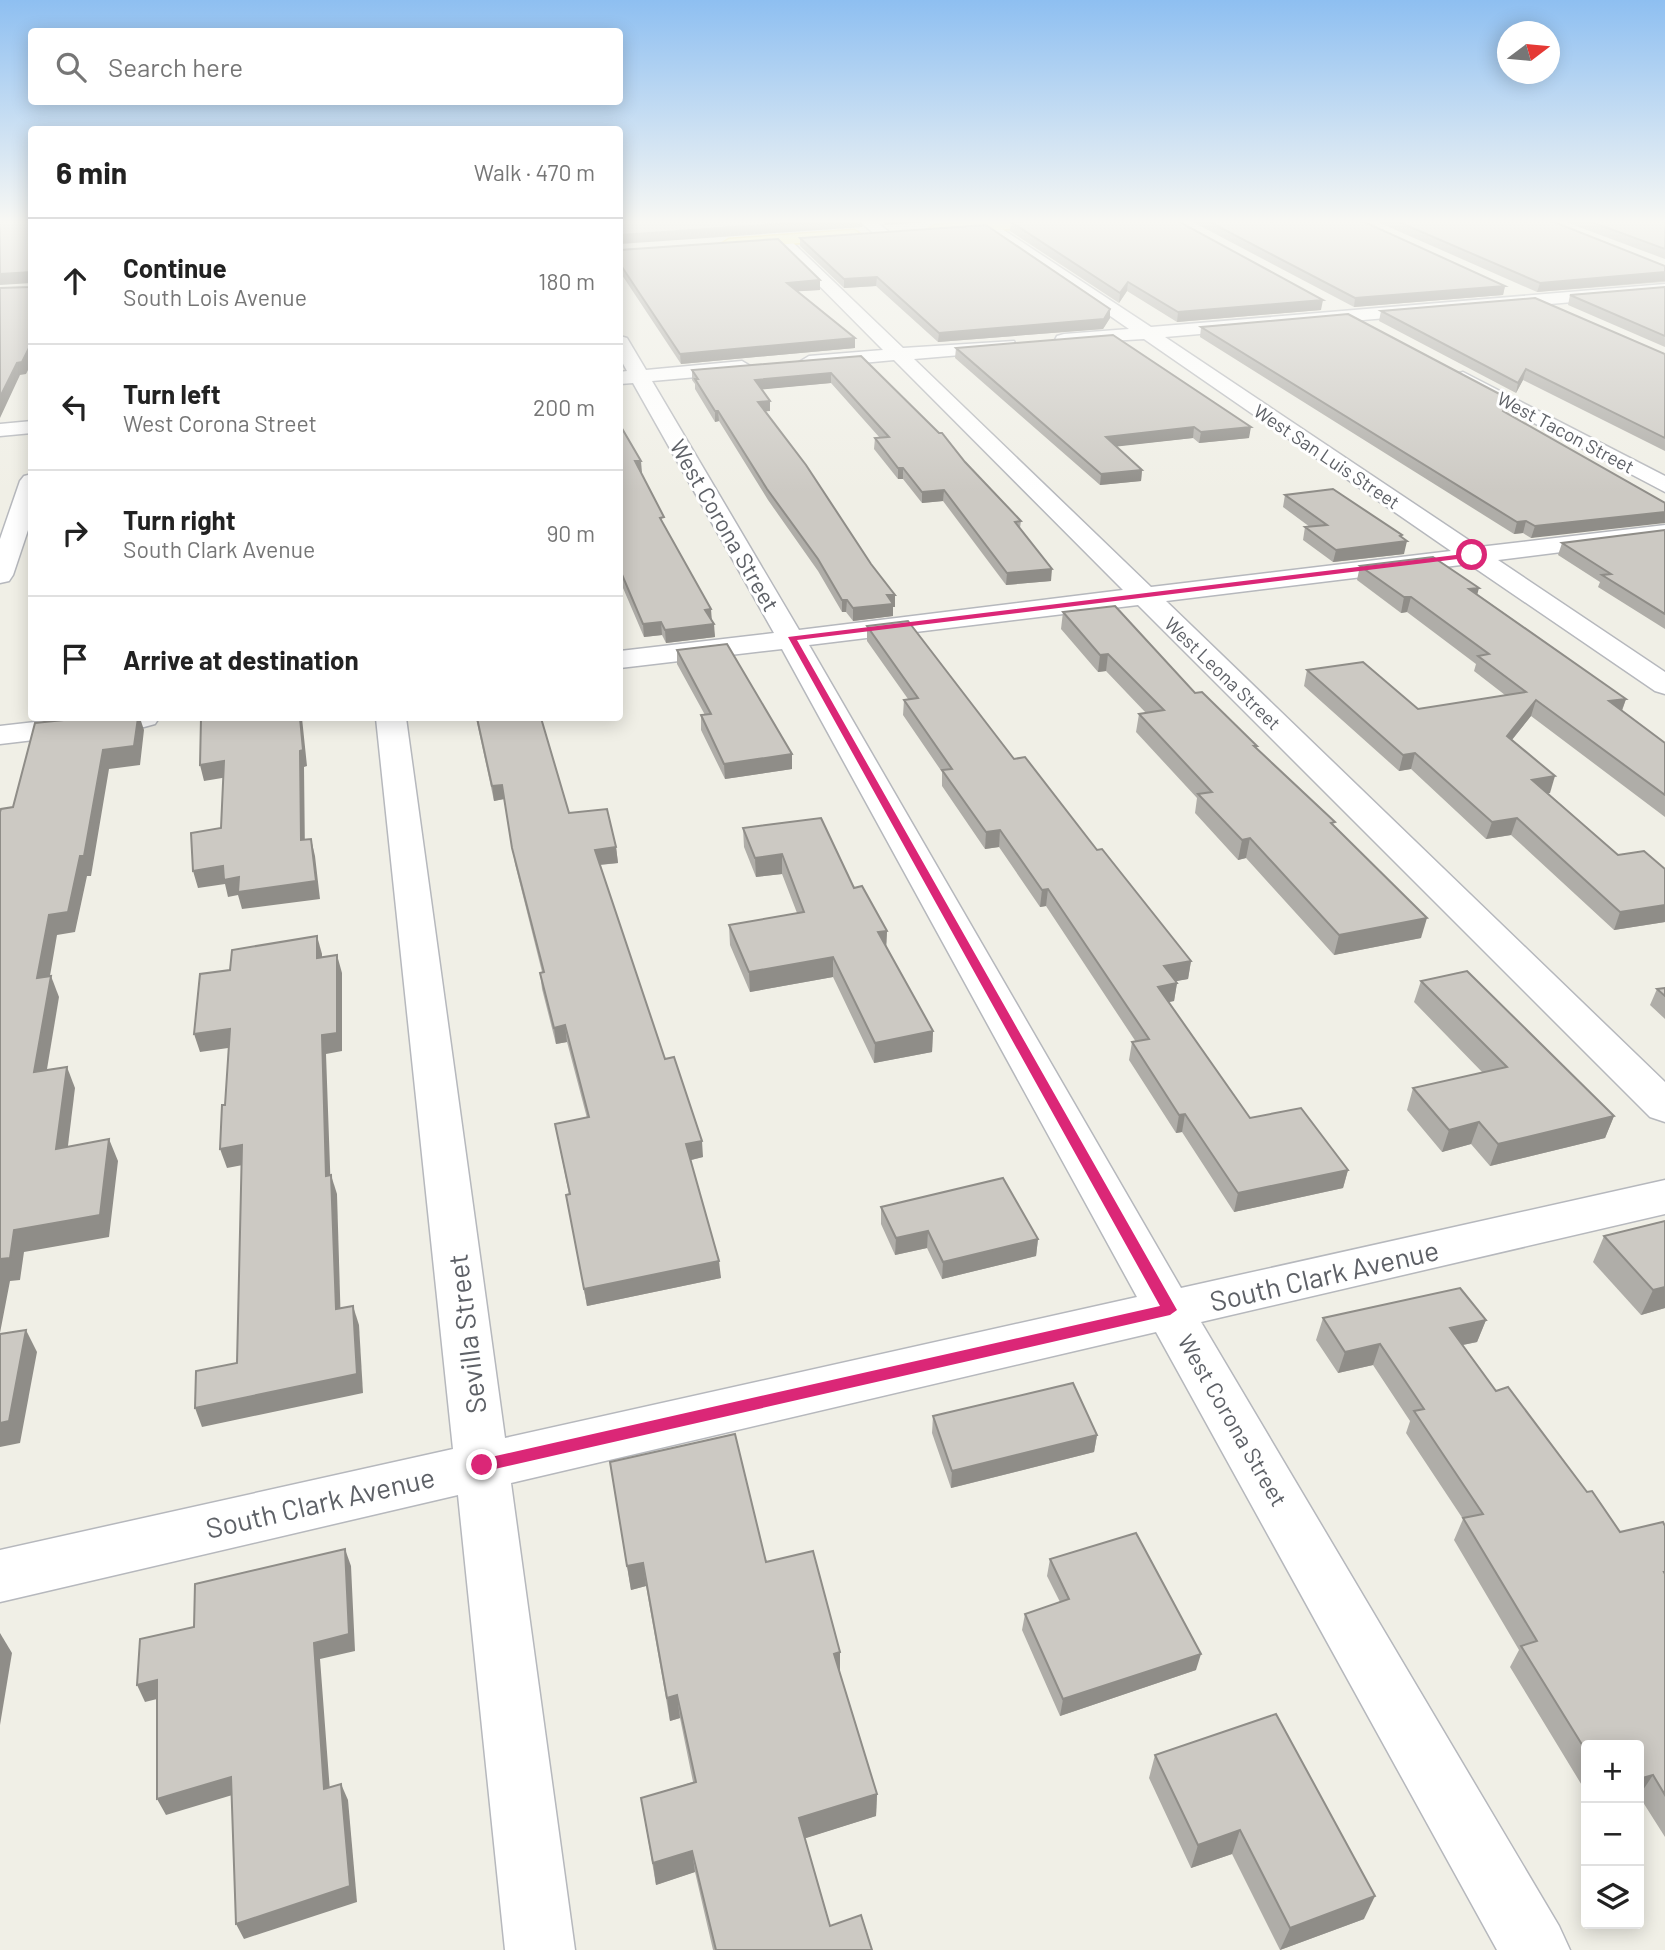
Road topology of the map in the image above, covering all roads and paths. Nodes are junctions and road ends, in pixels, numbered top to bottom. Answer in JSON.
{"nodes":[{"id":1,"x":854,"y":311,"type":"edge"},
{"id":2,"x":1114,"y":311,"type":"edge"},
{"id":3,"x":1337,"y":311,"type":"edge"},
{"id":4,"x":1396,"y":311,"type":"edge"},
{"id":5,"x":1559,"y":311,"type":"edge"},
{"id":6,"x":1345,"y":315,"type":"junction"},
{"id":7,"x":1570,"y":316,"type":"edge"},
{"id":8,"x":1146,"y":333,"type":"junction"},
{"id":9,"x":1382,"y":335,"type":"edge"},
{"id":10,"x":1050,"y":341,"type":"edge"},
{"id":11,"x":1022,"y":344,"type":"edge"},
{"id":12,"x":898,"y":355,"type":"junction"},
{"id":13,"x":789,"y":363,"type":"edge"},
{"id":14,"x":626,"y":365,"type":"edge"},
{"id":15,"x":762,"y":366,"type":"edge"},
{"id":16,"x":1443,"y":368,"type":"edge"},
{"id":17,"x":28,"y":427,"type":"edge"},
{"id":18,"x":0,"y":429,"type":"edge"},
{"id":19,"x":1665,"y":485,"type":"edge"},
{"id":20,"x":28,"y":493,"type":"edge"},
{"id":21,"x":1665,"y":532,"type":"edge"},
{"id":22,"x":1472,"y":555,"type":"junction"},
{"id":23,"x":0,"y":575,"type":"edge"},
{"id":24,"x":1144,"y":595,"type":"junction"},
{"id":25,"x":791,"y":639,"type":"junction"},
{"id":26,"x":623,"y":660,"type":"edge"},
{"id":27,"x":1665,"y":685,"type":"edge"},
{"id":28,"x":119,"y":721,"type":"edge"},
{"id":29,"x":391,"y":721,"type":"edge"},
{"id":30,"x":0,"y":735,"type":"edge"},
{"id":31,"x":1665,"y":1107,"type":"edge"},
{"id":32,"x":1665,"y":1197,"type":"edge"},
{"id":33,"x":1170,"y":1310,"type":"junction"},
{"id":34,"x":482,"y":1465,"type":"junction"},
{"id":35,"x":0,"y":1576,"type":"edge"},
{"id":36,"x":540,"y":1950,"type":"edge"},
{"id":37,"x":1535,"y":1950,"type":"edge"}],
"edges":[{"from":1,"to":12,"type":"street","name":"West Leona Street"},
{"from":2,"to":8,"type":"street","name":"West San Luis Street"},
{"from":3,"to":6,"type":"street"},
{"from":4,"to":6,"type":"street"},
{"from":5,"to":7,"type":"street"},
{"from":6,"to":8,"type":"street"},
{"from":6,"to":9,"type":"street"},
{"from":8,"to":10,"type":"street"},
{"from":8,"to":22,"type":"street","name":"West San Luis Street"},
{"from":11,"to":12,"type":"street"},
{"from":12,"to":13,"type":"street"},
{"from":12,"to":24,"type":"street","name":"West Leona Street"},
{"from":14,"to":15,"type":"street"},
{"from":14,"to":25,"type":"street","name":"West Corona Street"},
{"from":16,"to":19,"type":"street","name":"West Tacon Street"},
{"from":17,"to":18,"type":"street"},
{"from":20,"to":23,"type":"street"},
{"from":21,"to":22,"type":"street"},
{"from":22,"to":24,"type":"street"},
{"from":22,"to":27,"type":"street","name":"West San Luis Street"},
{"from":24,"to":25,"type":"street"},
{"from":24,"to":31,"type":"street","name":"West Leona Street"},
{"from":25,"to":26,"type":"street"},
{"from":25,"to":33,"type":"street","name":"West Corona Street"},
{"from":28,"to":30,"type":"street"},
{"from":29,"to":34,"type":"street","name":"Sevilla Street"},
{"from":32,"to":33,"type":"street","name":"South Clark Avenue"},
{"from":33,"to":34,"type":"street","name":"South Clark Avenue"},
{"from":33,"to":37,"type":"street","name":"West Corona Street"},
{"from":34,"to":35,"type":"street","name":"South Clark Avenue"},
{"from":34,"to":36,"type":"street","name":"Sevilla Street"}]}
